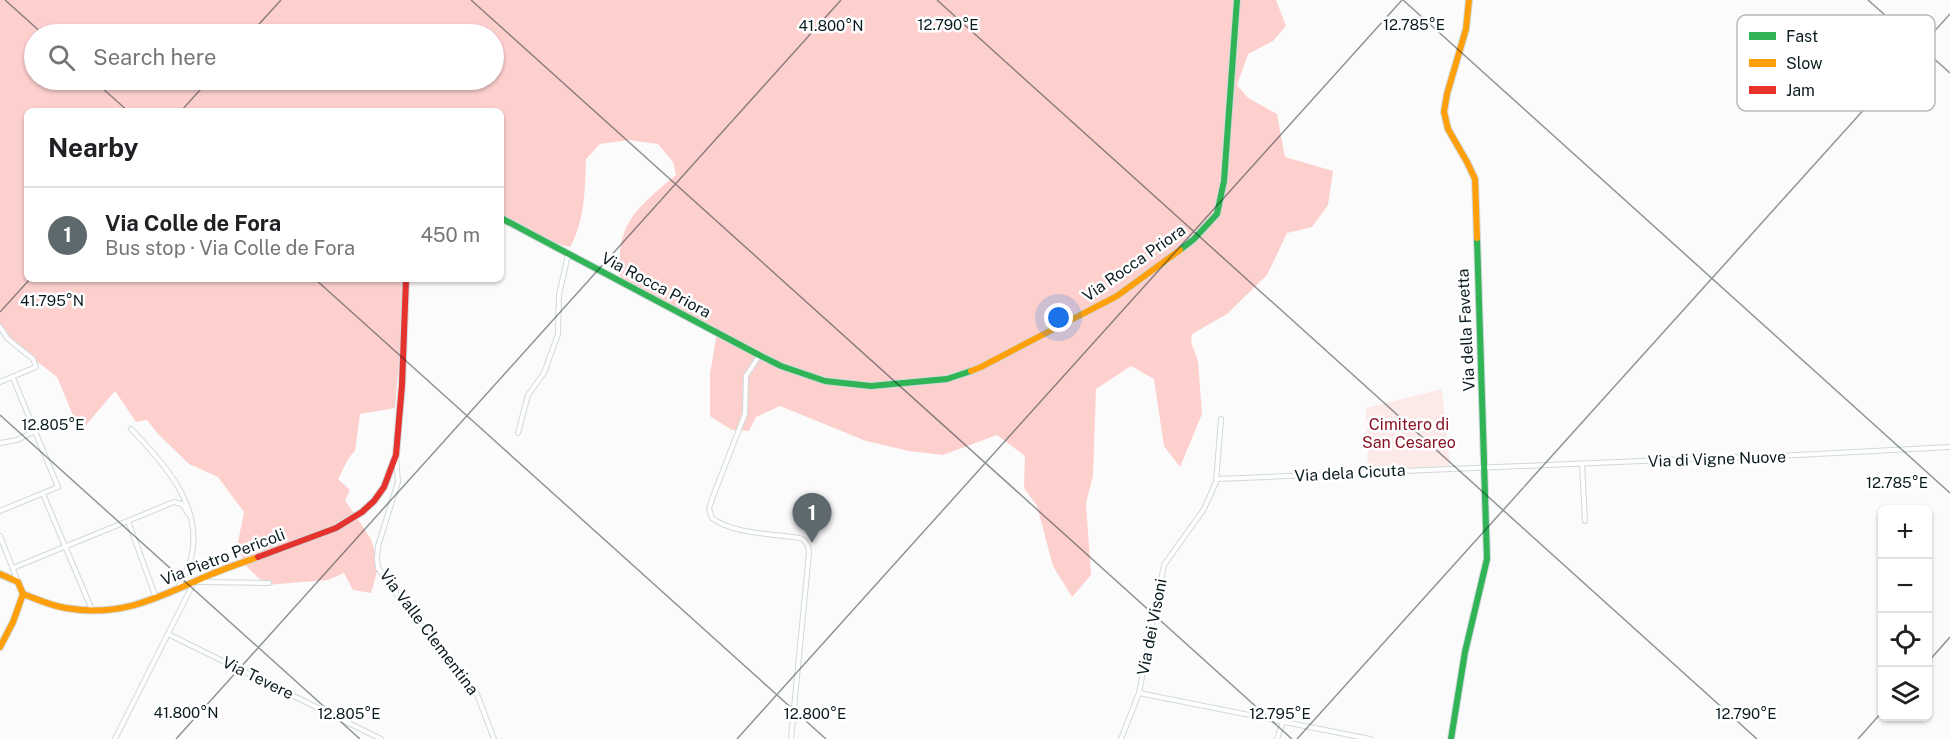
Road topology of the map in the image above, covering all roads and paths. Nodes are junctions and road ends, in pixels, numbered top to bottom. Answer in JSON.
{"nodes":[{"id":1,"x":1237,"y":0,"type":"edge"},
{"id":2,"x":1469,"y":0,"type":"edge"},
{"id":3,"x":504,"y":220,"type":"edge"},
{"id":4,"x":568,"y":255,"type":"junction"},
{"id":5,"x":406,"y":282,"type":"edge"},
{"id":6,"x":0,"y":327,"type":"edge"},
{"id":7,"x":759,"y":355,"type":"junction"},
{"id":8,"x":13,"y":378,"type":"junction"},
{"id":9,"x":0,"y":382,"type":"edge"},
{"id":10,"x":1221,"y":419,"type":"dead end"},
{"id":11,"x":131,"y":429,"type":"dead end"},
{"id":12,"x":35,"y":431,"type":"junction"},
{"id":13,"x":518,"y":433,"type":"dead end"},
{"id":14,"x":0,"y":443,"type":"edge"},
{"id":15,"x":1950,"y":447,"type":"edge"},
{"id":16,"x":396,"y":455,"type":"junction"},
{"id":17,"x":1582,"y":464,"type":"junction"},
{"id":18,"x":1483,"y":467,"type":"junction"},
{"id":19,"x":1217,"y":479,"type":"junction"},
{"id":20,"x":44,"y":494,"type":"junction"},
{"id":21,"x":0,"y":511,"type":"edge"},
{"id":22,"x":189,"y":515,"type":"junction"},
{"id":23,"x":128,"y":521,"type":"junction"},
{"id":24,"x":1585,"y":521,"type":"dead end"},
{"id":25,"x":0,"y":536,"type":"edge"},
{"id":26,"x":64,"y":547,"type":"junction"},
{"id":27,"x":12,"y":568,"type":"junction"},
{"id":28,"x":0,"y":574,"type":"edge"},
{"id":29,"x":194,"y":581,"type":"junction"},
{"id":30,"x":18,"y":582,"type":"junction"},
{"id":31,"x":269,"y":583,"type":"dead end"},
{"id":32,"x":177,"y":589,"type":"junction"},
{"id":33,"x":23,"y":594,"type":"junction"},
{"id":34,"x":156,"y":598,"type":"junction"},
{"id":35,"x":92,"y":611,"type":"junction"},
{"id":36,"x":168,"y":634,"type":"junction"},
{"id":37,"x":0,"y":647,"type":"edge"},
{"id":38,"x":1139,"y":693,"type":"junction"},
{"id":39,"x":1283,"y":722,"type":"junction"},
{"id":40,"x":116,"y":739,"type":"edge"},
{"id":41,"x":381,"y":739,"type":"edge"},
{"id":42,"x":494,"y":739,"type":"edge"},
{"id":43,"x":791,"y":739,"type":"edge"},
{"id":44,"x":1120,"y":739,"type":"edge"},
{"id":45,"x":1277,"y":739,"type":"edge"},
{"id":46,"x":1370,"y":739,"type":"edge"},
{"id":47,"x":1451,"y":739,"type":"edge"}],
"edges":[{"from":1,"to":7,"type":"street","name":"Via Rocca Priora"},
{"from":2,"to":18,"type":"street","name":"Via della Favetta"},
{"from":3,"to":4,"type":"street","name":"Via Rocca Priora"},
{"from":4,"to":7,"type":"street","name":"Via Rocca Priora"},
{"from":4,"to":13,"type":"street"},
{"from":5,"to":16,"type":"street"},
{"from":6,"to":8,"type":"street"},
{"from":7,"to":43,"type":"street"},
{"from":8,"to":9,"type":"street"},
{"from":8,"to":12,"type":"street"},
{"from":10,"to":19,"type":"street","name":"Via dei Visoni"},
{"from":11,"to":22,"type":"street"},
{"from":12,"to":14,"type":"street"},
{"from":12,"to":20,"type":"street"},
{"from":15,"to":17,"type":"street","name":"Via di Vigne Nuove"},
{"from":16,"to":29,"type":"street","name":"Via Pietro Pericoli"},
{"from":16,"to":42,"type":"street","name":"Via Valle Clementina"},
{"from":17,"to":18,"type":"street","name":"Via di Vigne Nuove"},
{"from":17,"to":24,"type":"street"},
{"from":18,"to":19,"type":"street","name":"Via dela Cicuta"},
{"from":18,"to":47,"type":"street","name":"Via della Favetta"},
{"from":19,"to":38,"type":"street","name":"Via dei Visoni"},
{"from":20,"to":21,"type":"street"},
{"from":20,"to":26,"type":"street"},
{"from":22,"to":23,"type":"street"},
{"from":22,"to":32,"type":"street"},
{"from":23,"to":26,"type":"street"},
{"from":23,"to":34,"type":"street"},
{"from":25,"to":27,"type":"street"},
{"from":26,"to":27,"type":"street"},
{"from":26,"to":35,"type":"street"},
{"from":27,"to":30,"type":"street"},
{"from":28,"to":30,"type":"street"},
{"from":29,"to":31,"type":"street"},
{"from":29,"to":32,"type":"street","name":"Via Pietro Pericoli"},
{"from":29,"to":36,"type":"street"},
{"from":30,"to":33,"type":"street"},
{"from":32,"to":34,"type":"street","name":"Via Pietro Pericoli"},
{"from":33,"to":35,"type":"street","name":"Via Pietro Pericoli"},
{"from":33,"to":37,"type":"street"},
{"from":34,"to":35,"type":"street","name":"Via Pietro Pericoli"},
{"from":36,"to":40,"type":"street"},
{"from":36,"to":41,"type":"street","name":"Via Tevere"},
{"from":38,"to":39,"type":"street"},
{"from":38,"to":44,"type":"street","name":"Via dei Visoni"},
{"from":39,"to":45,"type":"street"},
{"from":39,"to":46,"type":"street"}]}
